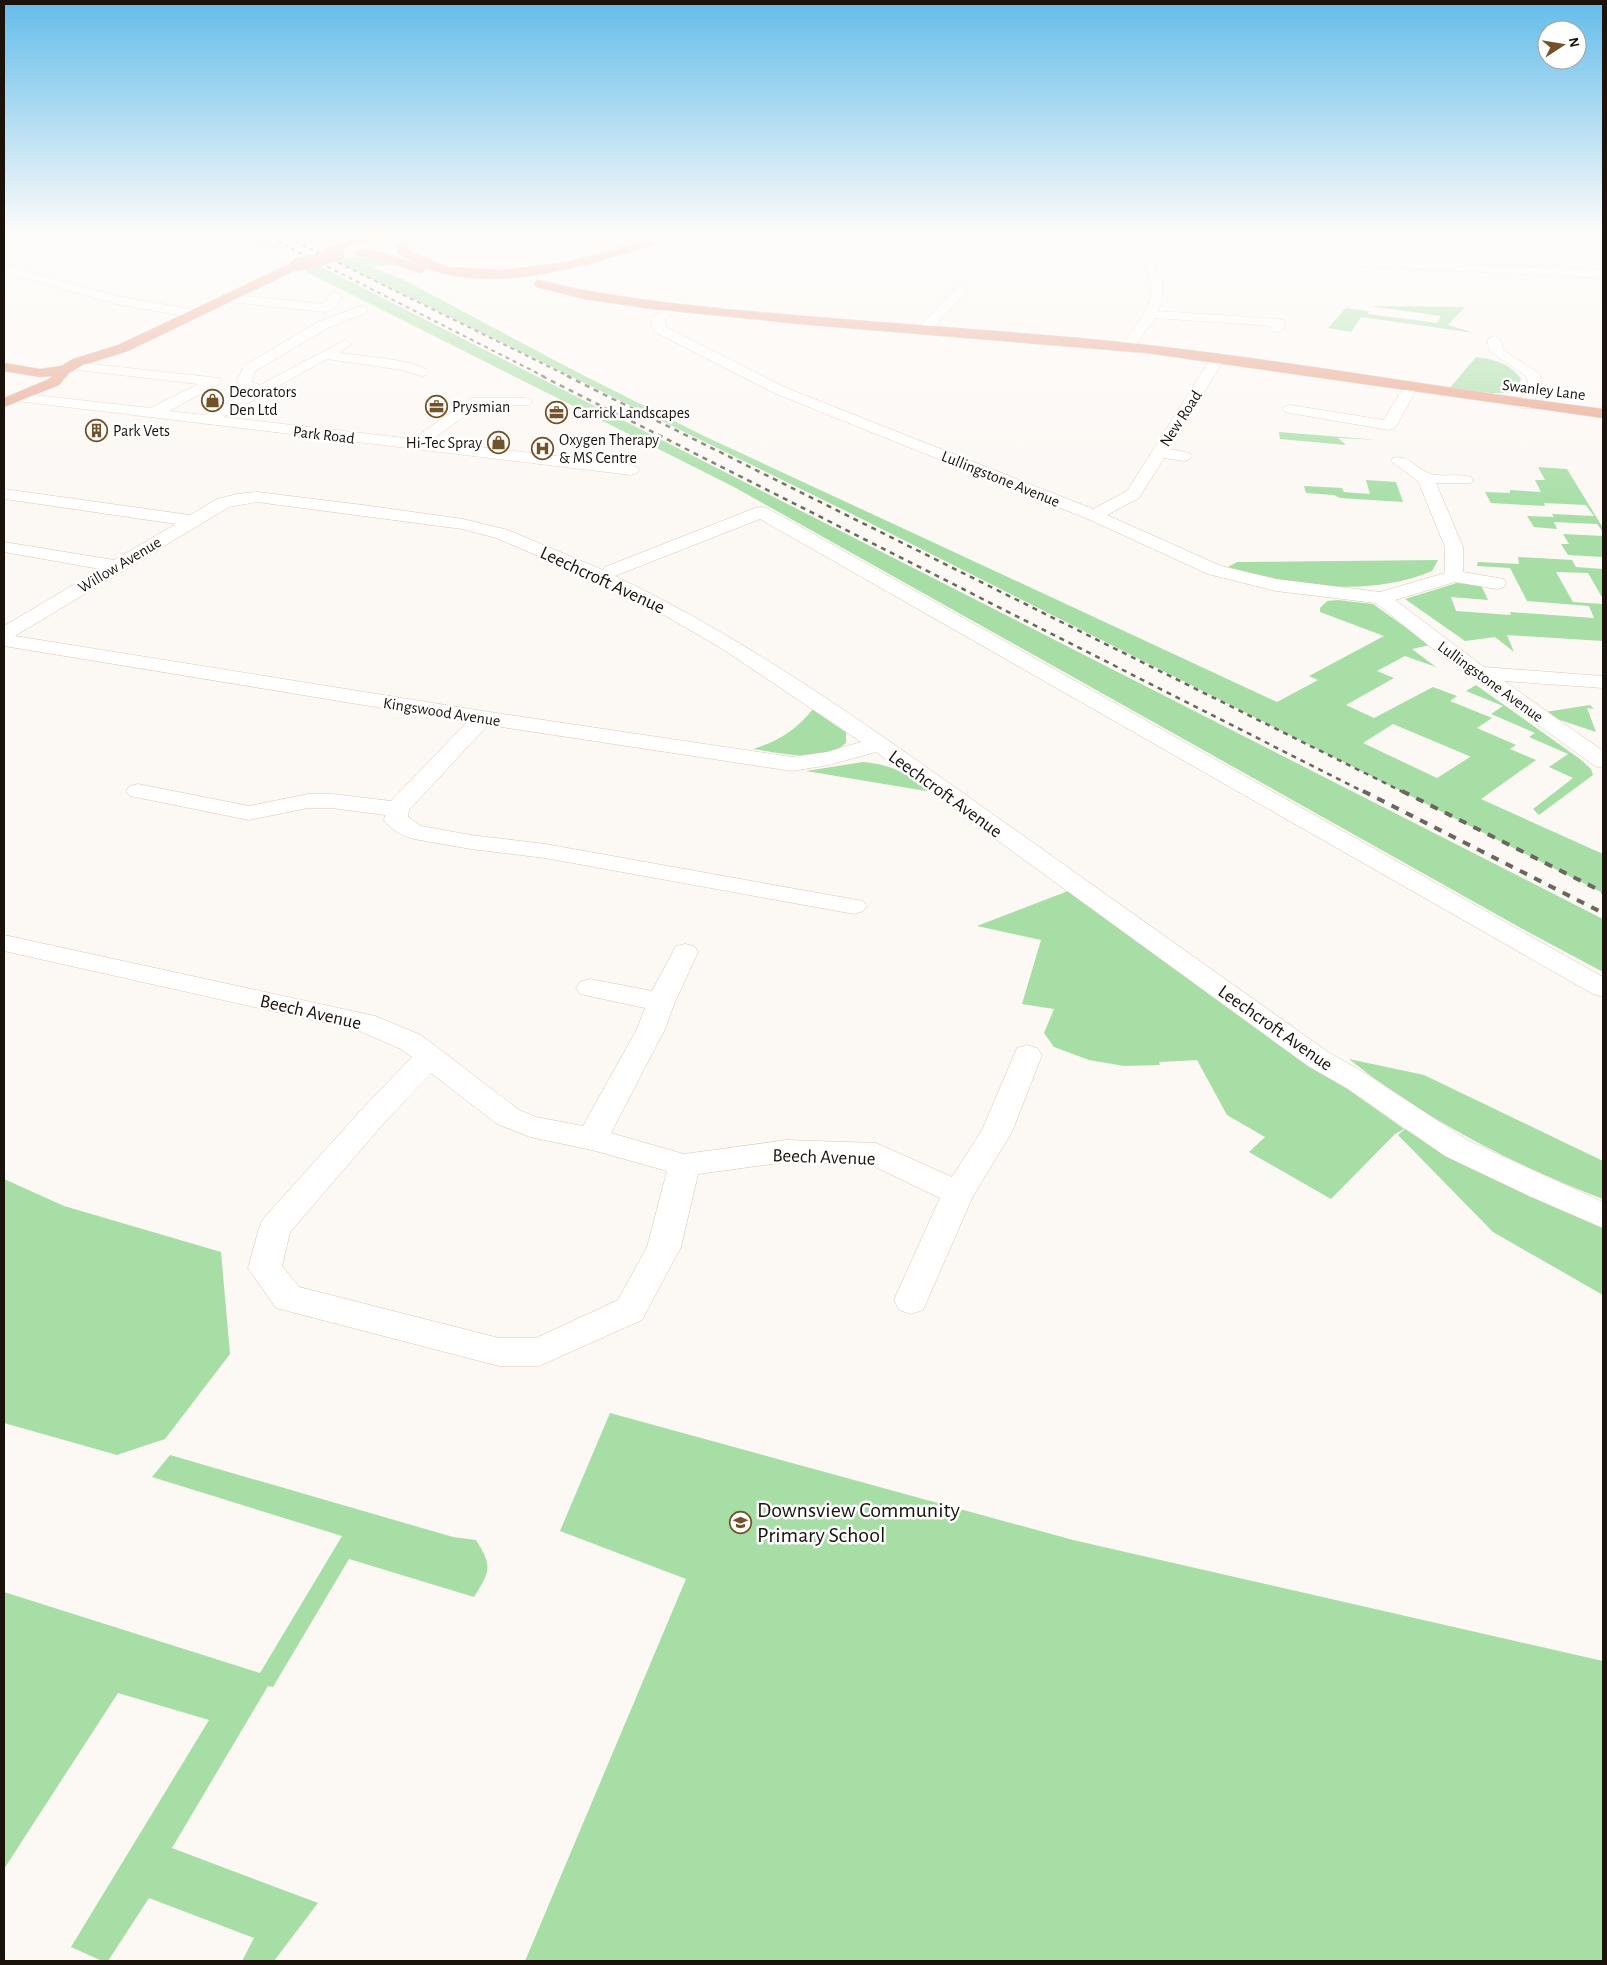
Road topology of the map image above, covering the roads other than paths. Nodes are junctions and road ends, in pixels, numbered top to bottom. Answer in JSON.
{"nodes":[{"id":1,"x":169,"y":326,"type":"edge"},
{"id":2,"x":322,"y":326,"type":"edge"},
{"id":3,"x":659,"y":326,"type":"edge"},
{"id":4,"x":860,"y":326,"type":"edge"},
{"id":5,"x":929,"y":326,"type":"edge"},
{"id":6,"x":1143,"y":326,"type":"edge"},
{"id":7,"x":155,"y":332,"type":"junction"},
{"id":8,"x":923,"y":332,"type":"junction"},
{"id":9,"x":1494,"y":340,"type":"dead end"},
{"id":10,"x":345,"y":344,"type":"dead end"},
{"id":11,"x":1127,"y":347,"type":"junction"},
{"id":12,"x":325,"y":355,"type":"junction"},
{"id":13,"x":1218,"y":358,"type":"junction"},
{"id":14,"x":4,"y":360,"type":"edge"},
{"id":15,"x":72,"y":366,"type":"junction"},
{"id":16,"x":31,"y":367,"type":"junction"},
{"id":17,"x":4,"y":368,"type":"edge"},
{"id":18,"x":422,"y":372,"type":"dead end"},
{"id":19,"x":1410,"y":388,"type":"junction"},
{"id":20,"x":260,"y":389,"type":"junction"},
{"id":21,"x":14,"y":398,"type":"edge"},
{"id":22,"x":525,"y":402,"type":"dead end"},
{"id":23,"x":1526,"y":405,"type":"junction"},
{"id":24,"x":1290,"y":410,"type":"dead end"},
{"id":25,"x":153,"y":413,"type":"junction"},
{"id":26,"x":1603,"y":414,"type":"edge"},
{"id":27,"x":206,"y":420,"type":"junction"},
{"id":28,"x":415,"y":445,"type":"junction"},
{"id":29,"x":1158,"y":452,"type":"junction"},
{"id":30,"x":1184,"y":456,"type":"dead end"},
{"id":31,"x":1400,"y":461,"type":"dead end"},
{"id":32,"x":631,"y":470,"type":"dead end"},
{"id":33,"x":1425,"y":478,"type":"junction"},
{"id":34,"x":1465,"y":480,"type":"dead end"},
{"id":35,"x":6,"y":494,"type":"dead end"},
{"id":36,"x":237,"y":499,"type":"joint"},
{"id":37,"x":1094,"y":514,"type":"junction"},
{"id":38,"x":193,"y":520,"type":"junction"},
{"id":39,"x":4,"y":547,"type":"edge"},
{"id":40,"x":115,"y":566,"type":"junction"},
{"id":41,"x":612,"y":571,"type":"dead end"},
{"id":42,"x":1454,"y":576,"type":"junction"},
{"id":43,"x":1497,"y":583,"type":"dead end"},
{"id":44,"x":1382,"y":598,"type":"junction"},
{"id":45,"x":4,"y":634,"type":"edge"},
{"id":46,"x":4,"y":640,"type":"edge"},
{"id":47,"x":1481,"y":673,"type":"junction"},
{"id":48,"x":1603,"y":682,"type":"edge"},
{"id":49,"x":483,"y":718,"type":"junction"},
{"id":50,"x":879,"y":744,"type":"junction"},
{"id":51,"x":1603,"y":761,"type":"edge"},
{"id":52,"x":138,"y":791,"type":"dead end"},
{"id":53,"x":397,"y":809,"type":"junction"},
{"id":54,"x":854,"y":906,"type":"dead end"},
{"id":55,"x":4,"y":943,"type":"edge"},
{"id":56,"x":685,"y":952,"type":"dead end"},
{"id":57,"x":590,"y":988,"type":"dead end"},
{"id":58,"x":1603,"y":988,"type":"edge"},
{"id":59,"x":662,"y":1002,"type":"junction"},
{"id":60,"x":1027,"y":1055,"type":"dead end"},
{"id":61,"x":429,"y":1057,"type":"junction"},
{"id":62,"x":592,"y":1139,"type":"junction"},
{"id":63,"x":684,"y":1164,"type":"junction"},
{"id":64,"x":958,"y":1193,"type":"junction"},
{"id":65,"x":1603,"y":1216,"type":"edge"},
{"id":66,"x":911,"y":1300,"type":"dead end"}],
"edges":[{"from":1,"to":7,"type":"main road"},
{"from":2,"to":20,"type":"street"},
{"from":3,"to":37,"type":"street","name":"Lullingstone Avenue"},
{"from":4,"to":8,"type":"main road","name":"Swanley Lane"},
{"from":5,"to":8,"type":"street"},
{"from":6,"to":11,"type":"street"},
{"from":7,"to":15,"type":"main road"},
{"from":7,"to":15,"type":"main road"},
{"from":8,"to":11,"type":"main road","name":"Swanley Lane"},
{"from":9,"to":23,"type":"street"},
{"from":10,"to":12,"type":"street"},
{"from":11,"to":13,"type":"main road","name":"Swanley Lane"},
{"from":12,"to":18,"type":"street"},
{"from":12,"to":20,"type":"street"},
{"from":13,"to":19,"type":"main road","name":"Swanley Lane"},
{"from":13,"to":29,"type":"street","name":"New Road"},
{"from":14,"to":16,"type":"main road"},
{"from":15,"to":16,"type":"main road"},
{"from":15,"to":21,"type":"main road"},
{"from":15,"to":25,"type":"street"},
{"from":16,"to":17,"type":"main road"},
{"from":16,"to":21,"type":"main road"},
{"from":19,"to":23,"type":"main road","name":"Swanley Lane"},
{"from":19,"to":24,"type":"street"},
{"from":20,"to":27,"type":"street"},
{"from":21,"to":25,"type":"street","name":"Park Road"},
{"from":22,"to":28,"type":"street"},
{"from":23,"to":26,"type":"main road","name":"Swanley Lane"},
{"from":25,"to":27,"type":"street","name":"Park Road"},
{"from":27,"to":28,"type":"street","name":"Park Road"},
{"from":28,"to":32,"type":"street","name":"Park Road"},
{"from":29,"to":30,"type":"street","name":"New Road"},
{"from":29,"to":37,"type":"street","name":"New Road"},
{"from":31,"to":33,"type":"street"},
{"from":33,"to":34,"type":"street"},
{"from":33,"to":42,"type":"street"},
{"from":35,"to":38,"type":"street"},
{"from":36,"to":38,"type":"street","name":"Willow Avenue"},
{"from":36,"to":50,"type":"street","name":"Leechcroft Avenue"},
{"from":37,"to":44,"type":"street","name":"Lullingstone Avenue"},
{"from":38,"to":40,"type":"street","name":"Willow Avenue"},
{"from":39,"to":40,"type":"street"},
{"from":40,"to":45,"type":"street","name":"Willow Avenue"},
{"from":41,"to":58,"type":"street"},
{"from":42,"to":43,"type":"street","name":"Lullingstone Avenue"},
{"from":42,"to":44,"type":"street","name":"Lullingstone Avenue"},
{"from":44,"to":47,"type":"street","name":"Lullingstone Avenue"},
{"from":46,"to":49,"type":"street","name":"Kingswood Avenue"},
{"from":47,"to":48,"type":"street"},
{"from":47,"to":51,"type":"street","name":"Lullingstone Avenue"},
{"from":49,"to":50,"type":"street","name":"Kingswood Avenue"},
{"from":49,"to":53,"type":"street"},
{"from":50,"to":65,"type":"street","name":"Leechcroft Avenue"},
{"from":52,"to":53,"type":"street"},
{"from":53,"to":54,"type":"street"},
{"from":55,"to":61,"type":"street","name":"Beech Avenue"},
{"from":56,"to":59,"type":"street"},
{"from":57,"to":59,"type":"street"},
{"from":59,"to":62,"type":"street"},
{"from":60,"to":64,"type":"street"},
{"from":61,"to":62,"type":"street","name":"Beech Avenue"},
{"from":61,"to":63,"type":"street"},
{"from":62,"to":63,"type":"street","name":"Beech Avenue"},
{"from":63,"to":64,"type":"street","name":"Beech Avenue"},
{"from":64,"to":66,"type":"street"}]}
